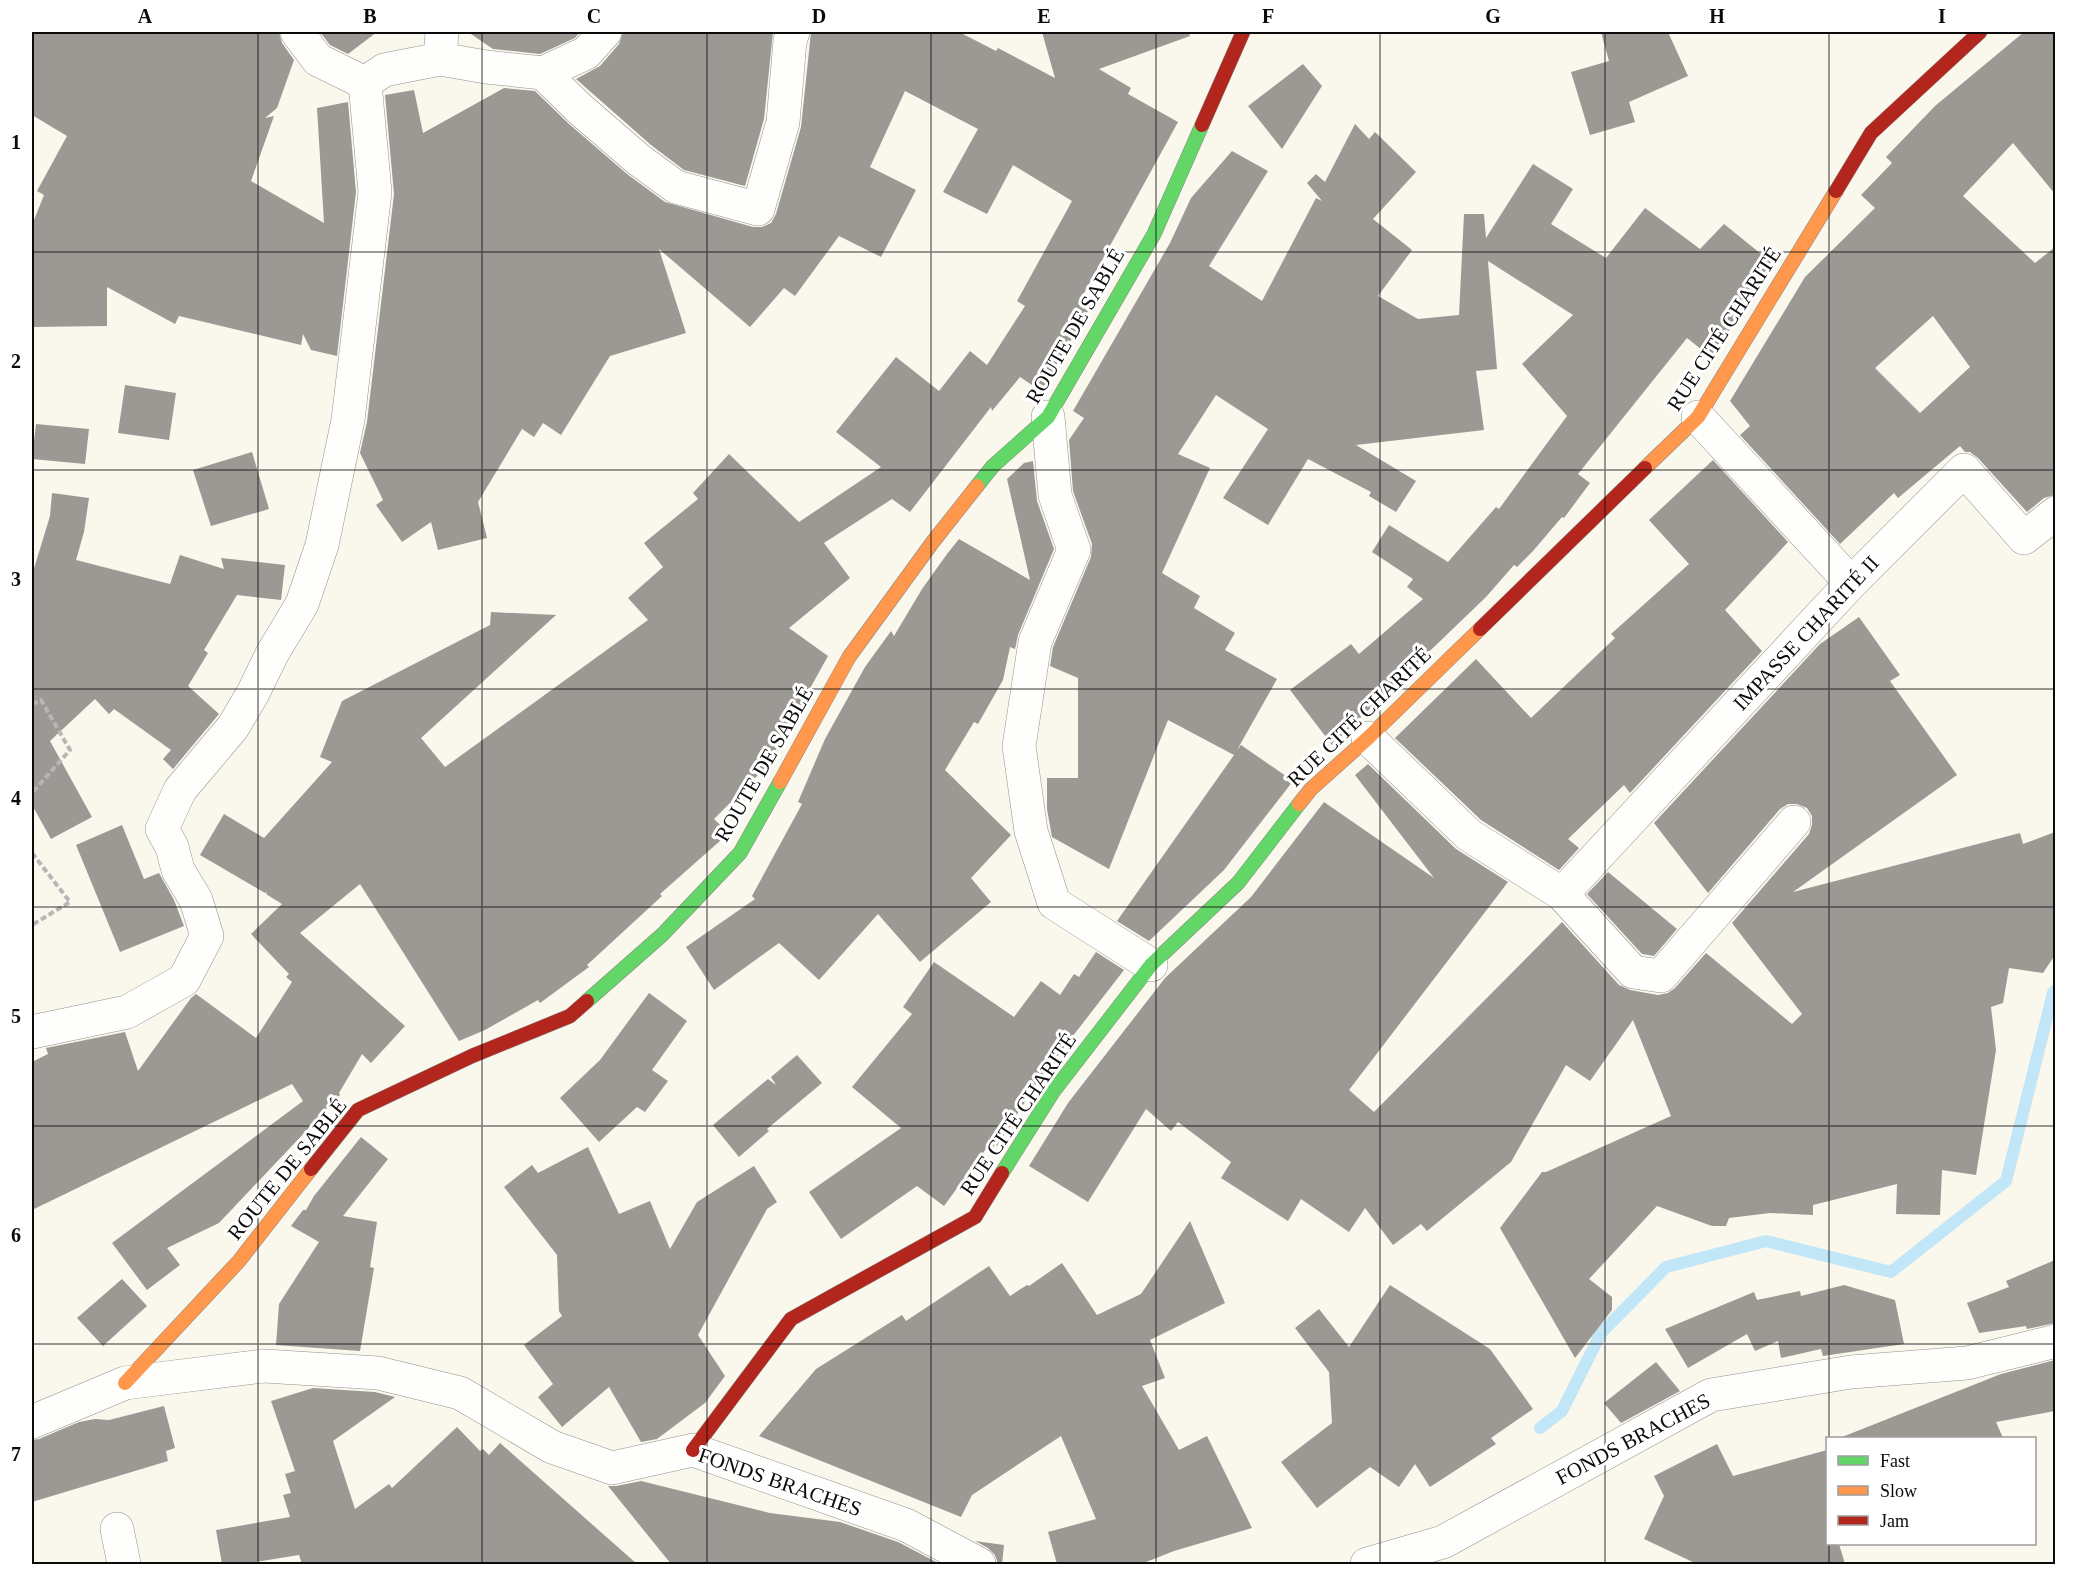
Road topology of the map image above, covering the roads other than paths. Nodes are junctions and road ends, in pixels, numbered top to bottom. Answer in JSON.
{"nodes":[{"id":1,"x":297,"y":32,"type":"edge"},
{"id":2,"x":605,"y":32,"type":"edge"},
{"id":3,"x":793,"y":32,"type":"edge"},
{"id":4,"x":1243,"y":32,"type":"edge"},
{"id":5,"x":1980,"y":32,"type":"edge"},
{"id":6,"x":441,"y":45,"type":"edge"},
{"id":7,"x":543,"y":72,"type":"junction"},
{"id":8,"x":365,"y":84,"type":"junction"},
{"id":9,"x":1048,"y":417,"type":"junction"},
{"id":10,"x":1698,"y":417,"type":"junction"},
{"id":11,"x":2055,"y":513,"type":"edge"},
{"id":12,"x":1851,"y":583,"type":"junction"},
{"id":13,"x":1368,"y":738,"type":"junction"},
{"id":14,"x":1794,"y":822,"type":"dead end"},
{"id":15,"x":1562,"y":894,"type":"junction"},
{"id":16,"x":1151,"y":965,"type":"junction"},
{"id":17,"x":32,"y":1032,"type":"edge"},
{"id":18,"x":2055,"y":1341,"type":"edge"},
{"id":19,"x":125,"y":1383,"type":"junction"},
{"id":20,"x":32,"y":1422,"type":"edge"},
{"id":21,"x":693,"y":1450,"type":"junction"},
{"id":22,"x":117,"y":1529,"type":"dead end"},
{"id":23,"x":124,"y":1564,"type":"edge"},
{"id":24,"x":979,"y":1564,"type":"edge"},
{"id":25,"x":1367,"y":1564,"type":"edge"}],
"edges":[{"from":1,"to":8,"type":"street"},
{"from":2,"to":7,"type":"street"},
{"from":3,"to":7,"type":"street"},
{"from":4,"to":9,"type":"street","name":"ROUTE DE SABLÉ"},
{"from":5,"to":10,"type":"street","name":"RUE CITÉ CHARITÉ"},
{"from":6,"to":7,"type":"street"},
{"from":6,"to":8,"type":"street"},
{"from":8,"to":17,"type":"street"},
{"from":9,"to":16,"type":"street"},
{"from":9,"to":19,"type":"street","name":"ROUTE DE SABLÉ"},
{"from":10,"to":12,"type":"street"},
{"from":10,"to":13,"type":"street","name":"RUE CITÉ CHARITÉ"},
{"from":11,"to":12,"type":"street","name":"IMPASSE CHARITÉ II"},
{"from":12,"to":15,"type":"street","name":"IMPASSE CHARITÉ II"},
{"from":13,"to":15,"type":"street"},
{"from":13,"to":16,"type":"street","name":"RUE CITÉ CHARITÉ"},
{"from":14,"to":15,"type":"street"},
{"from":16,"to":21,"type":"street","name":"RUE CITÉ CHARITÉ"},
{"from":18,"to":25,"type":"street","name":"FONDS BRACHES"},
{"from":19,"to":20,"type":"street","name":"FONDS BRACHES"},
{"from":19,"to":21,"type":"street","name":"FONDS BRACHES"},
{"from":21,"to":24,"type":"street","name":"FONDS BRACHES"},
{"from":22,"to":23,"type":"street"}]}
